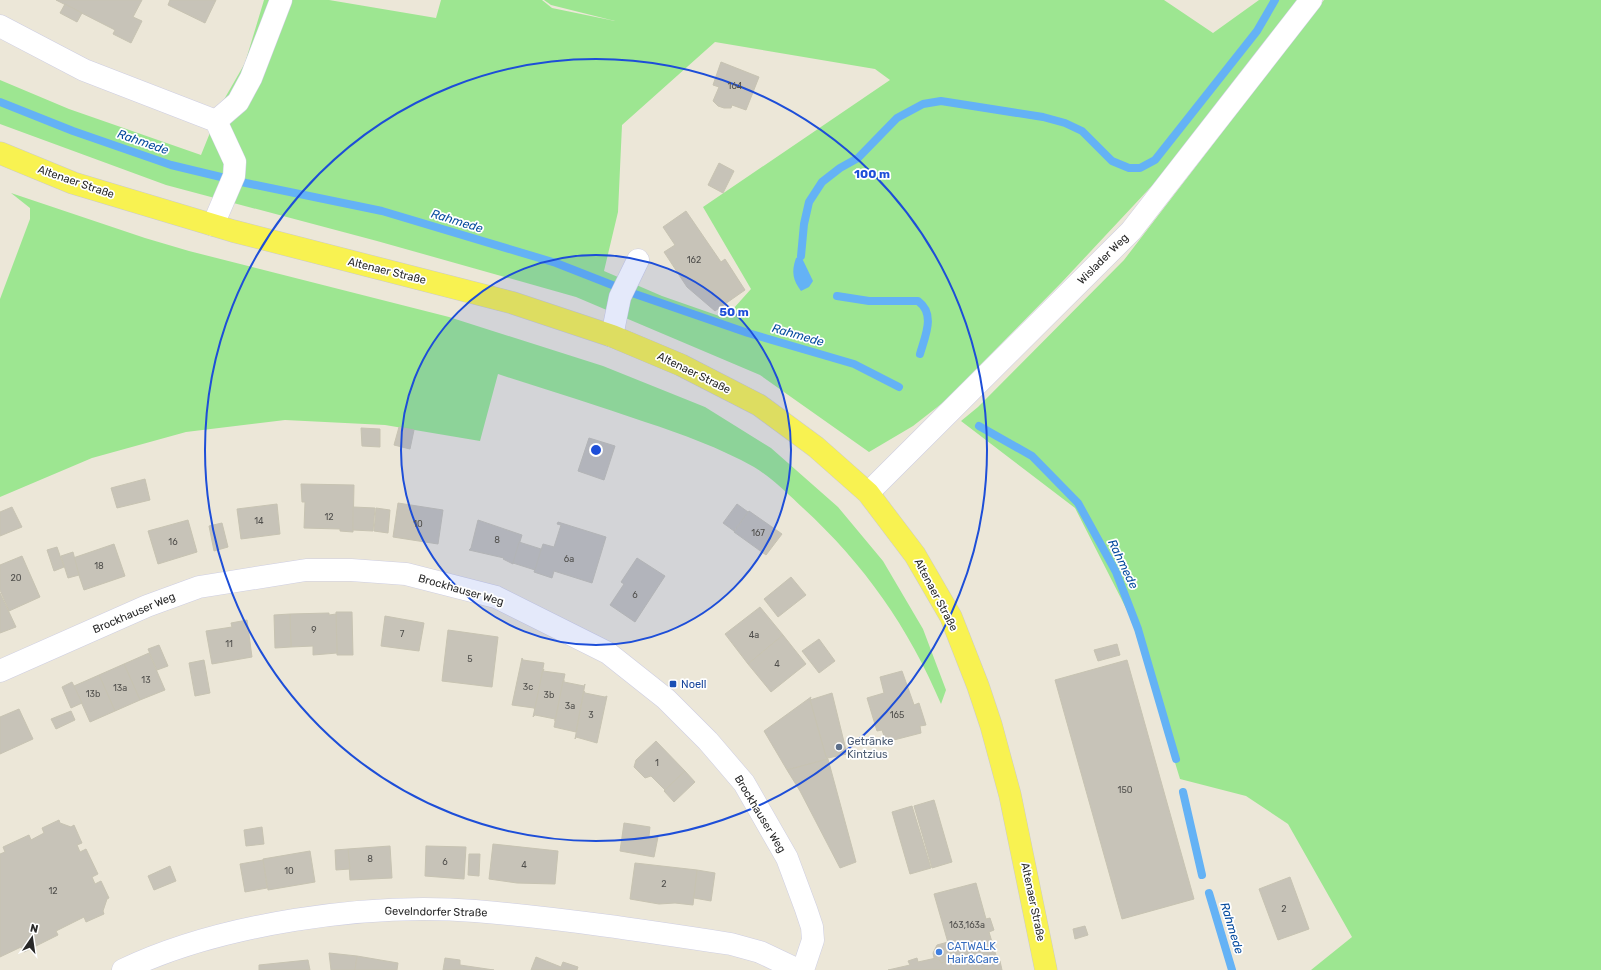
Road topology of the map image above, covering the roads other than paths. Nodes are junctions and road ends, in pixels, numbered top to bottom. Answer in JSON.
{"nodes":[{"id":1,"x":281,"y":0,"type":"edge"},
{"id":2,"x":1311,"y":0,"type":"edge"},
{"id":3,"x":0,"y":26,"type":"edge"},
{"id":4,"x":216,"y":121,"type":"junction"},
{"id":5,"x":0,"y":153,"type":"edge"},
{"id":6,"x":213,"y":225,"type":"junction"},
{"id":7,"x":638,"y":260,"type":"dead end"},
{"id":8,"x":612,"y":336,"type":"junction"},
{"id":9,"x":868,"y":493,"type":"junction"},
{"id":10,"x":0,"y":671,"type":"edge"},
{"id":11,"x":122,"y":970,"type":"edge"},
{"id":12,"x":798,"y":970,"type":"edge"},
{"id":13,"x":803,"y":970,"type":"edge"},
{"id":14,"x":1046,"y":970,"type":"edge"}],
"edges":[{"from":1,"to":4,"type":"street"},
{"from":2,"to":9,"type":"street","name":"Wislader Weg"},
{"from":3,"to":4,"type":"street"},
{"from":4,"to":6,"type":"street"},
{"from":5,"to":6,"type":"main road","name":"Altenaer Straße"},
{"from":6,"to":8,"type":"main road","name":"Altenaer Straße"},
{"from":7,"to":8,"type":"street"},
{"from":8,"to":9,"type":"main road","name":"Altenaer Straße"},
{"from":9,"to":14,"type":"main road","name":"Altenaer Straße"},
{"from":10,"to":13,"type":"street","name":"Brockhauser Weg"},
{"from":11,"to":12,"type":"street","name":"Gevelndorfer Straße"}]}
